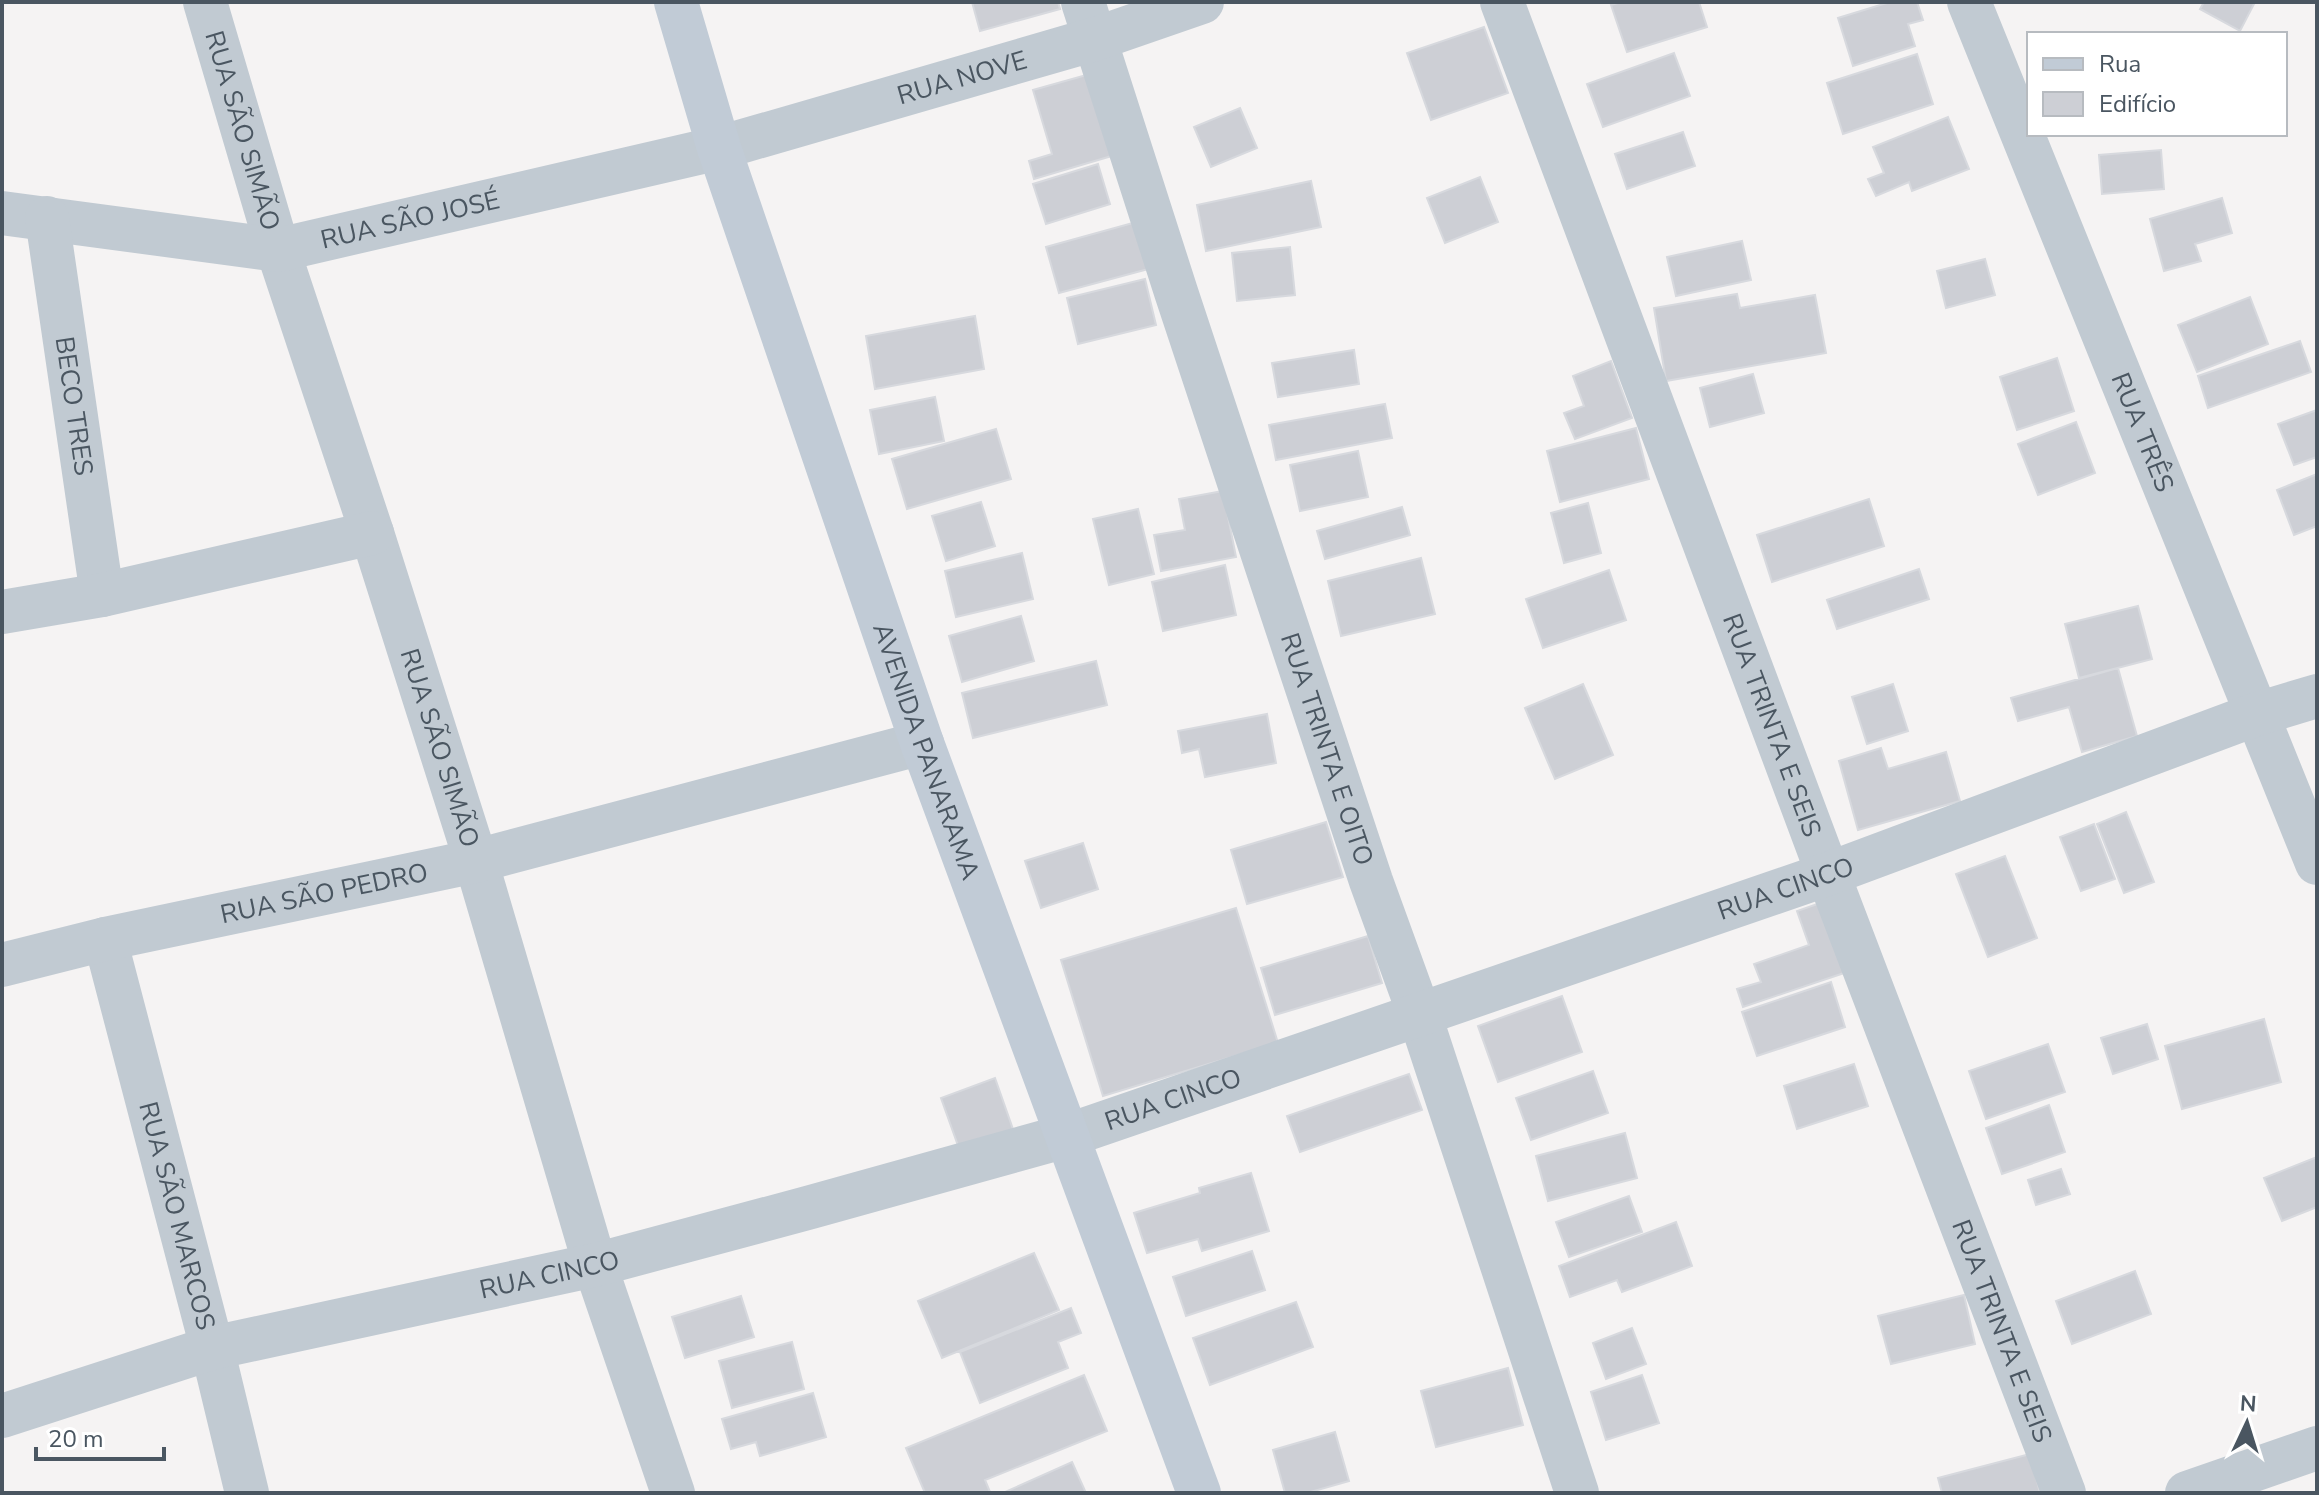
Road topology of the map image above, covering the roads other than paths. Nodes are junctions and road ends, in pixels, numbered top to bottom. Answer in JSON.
{"nodes":[{"id":1,"x":205,"y":2,"type":"edge"},
{"id":2,"x":676,"y":2,"type":"edge"},
{"id":3,"x":1202,"y":2,"type":"edge"},
{"id":4,"x":1502,"y":2,"type":"edge"},
{"id":5,"x":1969,"y":2,"type":"edge"},
{"id":6,"x":1089,"y":21,"type":"edge"},
{"id":7,"x":719,"y":148,"type":"junction"},
{"id":8,"x":2,"y":213,"type":"edge"},
{"id":9,"x":47,"y":218,"type":"junction"},
{"id":10,"x":278,"y":250,"type":"junction"},
{"id":11,"x":372,"y":533,"type":"junction"},
{"id":12,"x":102,"y":595,"type":"junction"},
{"id":13,"x":2,"y":612,"type":"edge"},
{"id":14,"x":2317,"y":696,"type":"edge"},
{"id":15,"x":2257,"y":714,"type":"junction"},
{"id":16,"x":922,"y":743,"type":"junction"},
{"id":17,"x":476,"y":861,"type":"junction"},
{"id":18,"x":2317,"y":863,"type":"edge"},
{"id":19,"x":1828,"y":874,"type":"junction"},
{"id":20,"x":105,"y":939,"type":"junction"},
{"id":21,"x":2,"y":965,"type":"edge"},
{"id":22,"x":1420,"y":1016,"type":"junction"},
{"id":23,"x":1066,"y":1136,"type":"junction"},
{"id":24,"x":595,"y":1265,"type":"junction"},
{"id":25,"x":212,"y":1348,"type":"junction"},
{"id":26,"x":2,"y":1416,"type":"edge"},
{"id":27,"x":2317,"y":1448,"type":"edge"},
{"id":28,"x":247,"y":1493,"type":"edge"},
{"id":29,"x":673,"y":1493,"type":"edge"},
{"id":30,"x":1199,"y":1493,"type":"edge"},
{"id":31,"x":1577,"y":1493,"type":"edge"},
{"id":32,"x":2064,"y":1493,"type":"edge"},
{"id":33,"x":2187,"y":1493,"type":"edge"}],
"edges":[{"from":1,"to":10,"type":"street","name":"RUA SÃO SIMÃO"},
{"from":2,"to":7,"type":"street","name":"AVENIDA PANARAMA"},
{"from":3,"to":6,"type":"street","name":"RUA NOVE"},
{"from":4,"to":19,"type":"street","name":"RUA TRINTA E SEIS"},
{"from":5,"to":15,"type":"street","name":"RUA TRÊS"},
{"from":6,"to":7,"type":"street","name":"RUA NOVE"},
{"from":6,"to":22,"type":"street","name":"RUA TRINTA E OITO"},
{"from":7,"to":10,"type":"street","name":"RUA SÃO JOSÉ"},
{"from":7,"to":16,"type":"street","name":"AVENIDA PANARAMA"},
{"from":8,"to":9,"type":"street","name":"RUA SÃO JOSÉ"},
{"from":9,"to":10,"type":"street","name":"RUA SÃO JOSÉ"},
{"from":9,"to":12,"type":"street","name":"BECO TRES"},
{"from":10,"to":11,"type":"street","name":"RUA SÃO SIMÃO"},
{"from":11,"to":12,"type":"street"},
{"from":11,"to":17,"type":"street","name":"RUA SÃO SIMÃO"},
{"from":12,"to":13,"type":"street"},
{"from":14,"to":15,"type":"street","name":"RUA CINCO"},
{"from":15,"to":18,"type":"street","name":"RUA TRÊS"},
{"from":15,"to":19,"type":"street","name":"RUA CINCO"},
{"from":16,"to":17,"type":"street","name":"RUA SÃO PEDRO"},
{"from":16,"to":23,"type":"street","name":"AVENIDA PANARAMA"},
{"from":17,"to":20,"type":"street","name":"RUA SÃO PEDRO"},
{"from":17,"to":24,"type":"street","name":"RUA SÃO SIMÃO"},
{"from":19,"to":22,"type":"street","name":"RUA CINCO"},
{"from":19,"to":32,"type":"street","name":"RUA TRINTA E SEIS"},
{"from":20,"to":21,"type":"street","name":"RUA SÃO PEDRO"},
{"from":20,"to":25,"type":"street","name":"RUA SÃO MARCOS"},
{"from":22,"to":23,"type":"street","name":"RUA CINCO"},
{"from":22,"to":31,"type":"street","name":"RUA TRINTA E OITO"},
{"from":23,"to":24,"type":"street","name":"RUA CINCO"},
{"from":23,"to":30,"type":"street","name":"AVENIDA PANARAMA"},
{"from":24,"to":25,"type":"street","name":"RUA CINCO"},
{"from":24,"to":29,"type":"street","name":"RUA SÃO SIMÃO"},
{"from":25,"to":26,"type":"street","name":"RUA CINCO"},
{"from":25,"to":28,"type":"street","name":"RUA SÃO MARCOS"},
{"from":27,"to":33,"type":"street"}]}
